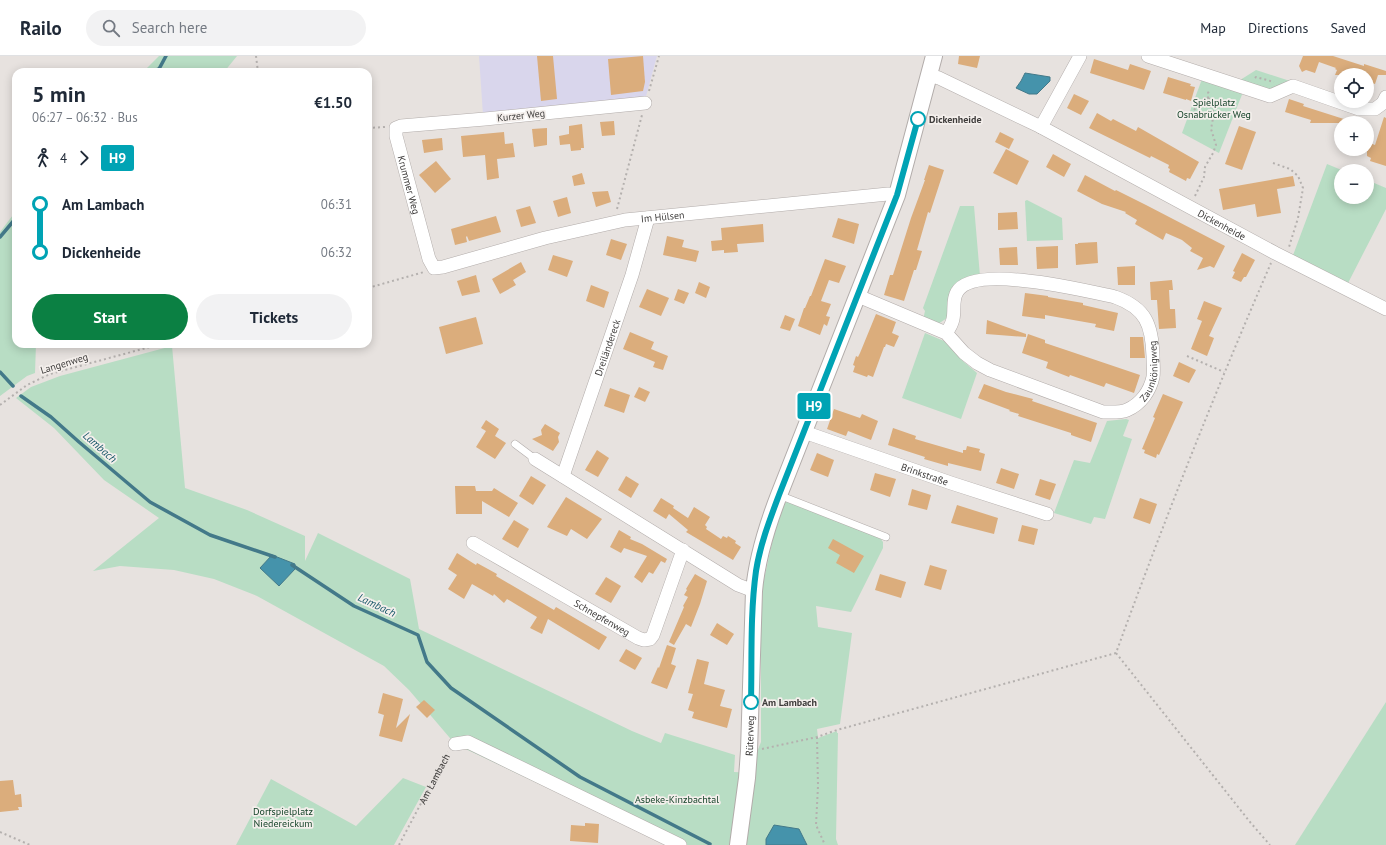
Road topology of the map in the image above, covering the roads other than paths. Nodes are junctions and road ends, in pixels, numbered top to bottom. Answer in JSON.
{"nodes":[{"id":1,"x":934,"y":56,"type":"edge"},
{"id":2,"x":1080,"y":56,"type":"edge"},
{"id":3,"x":1148,"y":56,"type":"edge"},
{"id":4,"x":929,"y":75,"type":"junction"},
{"id":5,"x":1386,"y":97,"type":"edge"},
{"id":6,"x":645,"y":103,"type":"road end"},
{"id":7,"x":1040,"y":127,"type":"junction"},
{"id":8,"x":396,"y":128,"type":"joint"},
{"id":9,"x":897,"y":195,"type":"junction"},
{"id":10,"x":648,"y":218,"type":"junction"},
{"id":11,"x":434,"y":268,"type":"joint"},
{"id":12,"x":858,"y":296,"type":"junction"},
{"id":13,"x":1386,"y":309,"type":"edge"},
{"id":14,"x":946,"y":333,"type":"junction"},
{"id":15,"x":804,"y":432,"type":"junction"},
{"id":16,"x":515,"y":444,"type":"dead end"},
{"id":17,"x":535,"y":459,"type":"joint"},
{"id":18,"x":563,"y":476,"type":"junction"},
{"id":19,"x":779,"y":495,"type":"junction"},
{"id":20,"x":1047,"y":514,"type":"dead end"},
{"id":21,"x":886,"y":537,"type":"dead end"},
{"id":22,"x":473,"y":543,"type":"dead end"},
{"id":23,"x":683,"y":550,"type":"junction"},
{"id":24,"x":754,"y":591,"type":"junction"},
{"id":25,"x":455,"y":744,"type":"road end"},
{"id":26,"x":680,"y":845,"type":"edge"},
{"id":27,"x":738,"y":845,"type":"edge"}],
"edges":[{"from":1,"to":4,"type":"street","name":"Rüterweg"},
{"from":2,"to":7,"type":"street"},
{"from":3,"to":5,"type":"street"},
{"from":4,"to":7,"type":"street","name":"Dickenheide"},
{"from":4,"to":9,"type":"street","name":"Rüterweg"},
{"from":6,"to":8,"type":"street","name":"Kurzer Weg"},
{"from":7,"to":13,"type":"street","name":"Dickenheide"},
{"from":8,"to":11,"type":"street","name":"Krummer Weg"},
{"from":9,"to":10,"type":"street","name":"Im Hülsen"},
{"from":9,"to":12,"type":"street","name":"Rüterweg"},
{"from":10,"to":11,"type":"street","name":"Im Hülsen"},
{"from":10,"to":18,"type":"street","name":"Dreiländereck"},
{"from":12,"to":14,"type":"street","name":"Zaunkönigweg"},
{"from":12,"to":15,"type":"street","name":"Rüterweg"},
{"from":14,"to":14,"type":"street","name":"Zaunkönigweg"},
{"from":15,"to":19,"type":"street","name":"Rüterweg"},
{"from":15,"to":20,"type":"street","name":"Brinkstraße"},
{"from":16,"to":17,"type":"lane"},
{"from":17,"to":18,"type":"street"},
{"from":18,"to":23,"type":"street"},
{"from":19,"to":21,"type":"lane"},
{"from":19,"to":24,"type":"street","name":"Rüterweg"},
{"from":22,"to":23,"type":"street","name":"Schnepfenweg"},
{"from":23,"to":24,"type":"street"},
{"from":24,"to":27,"type":"street","name":"Rüterweg"},
{"from":25,"to":26,"type":"street","name":"Am Lambach"}]}
